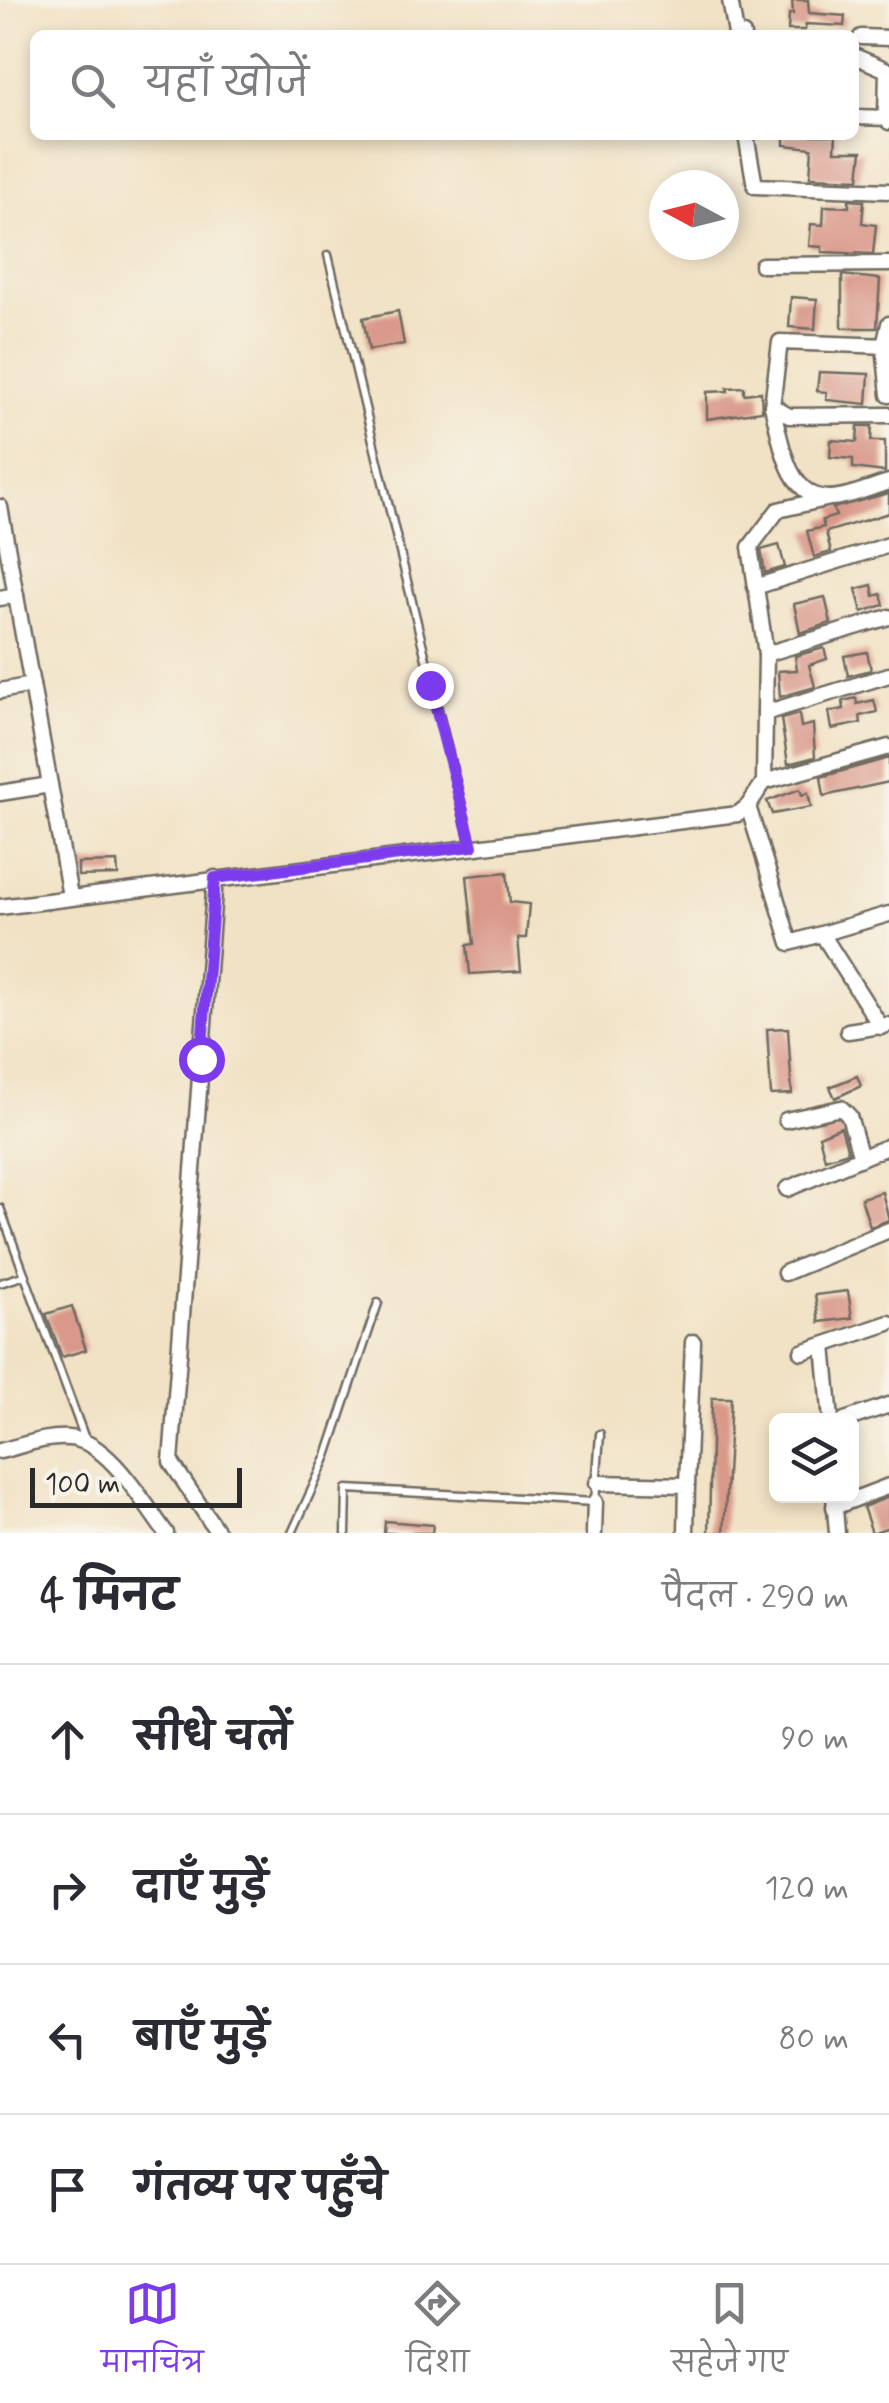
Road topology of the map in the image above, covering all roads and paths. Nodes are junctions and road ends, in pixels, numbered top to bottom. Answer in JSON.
{"nodes":[{"id":1,"x":730,"y":0,"type":"edge"},
{"id":2,"x":737,"y":30,"type":"edge"},
{"id":3,"x":861,"y":37,"type":"dead end"},
{"id":4,"x":889,"y":38,"type":"edge"},
{"id":5,"x":859,"y":58,"type":"edge"},
{"id":6,"x":859,"y":117,"type":"edge"},
{"id":7,"x":888,"y":120,"type":"edge"},
{"id":8,"x":747,"y":140,"type":"edge"},
{"id":9,"x":889,"y":191,"type":"edge"},
{"id":10,"x":328,"y":255,"type":"dead end"},
{"id":11,"x":889,"y":264,"type":"edge"},
{"id":12,"x":762,"y":265,"type":"dead end"},
{"id":13,"x":889,"y":324,"type":"edge"},
{"id":14,"x":886,"y":346,"type":"edge"},
{"id":15,"x":889,"y":395,"type":"edge"},
{"id":16,"x":772,"y":406,"type":"junction"},
{"id":17,"x":889,"y":415,"type":"edge"},
{"id":18,"x":889,"y":482,"type":"edge"},
{"id":19,"x":830,"y":498,"type":"junction"},
{"id":20,"x":0,"y":507,"type":"edge"},
{"id":21,"x":889,"y":544,"type":"edge"},
{"id":22,"x":755,"y":587,"type":"junction"},
{"id":23,"x":16,"y":595,"type":"junction"},
{"id":24,"x":0,"y":598,"type":"edge"},
{"id":25,"x":889,"y":618,"type":"edge"},
{"id":26,"x":766,"y":654,"type":"junction"},
{"id":27,"x":889,"y":675,"type":"edge"},
{"id":28,"x":32,"y":685,"type":"junction"},
{"id":29,"x":0,"y":691,"type":"edge"},
{"id":30,"x":765,"y":713,"type":"junction"},
{"id":31,"x":889,"y":748,"type":"edge"},
{"id":32,"x":764,"y":782,"type":"junction"},
{"id":33,"x":50,"y":785,"type":"junction"},
{"id":34,"x":0,"y":793,"type":"edge"},
{"id":35,"x":748,"y":806,"type":"junction"},
{"id":36,"x":472,"y":846,"type":"junction"},
{"id":37,"x":215,"y":878,"type":"junction"},
{"id":38,"x":70,"y":896,"type":"junction"},
{"id":39,"x":0,"y":908,"type":"edge"},
{"id":40,"x":889,"y":914,"type":"edge"},
{"id":41,"x":822,"y":934,"type":"junction"},
{"id":42,"x":885,"y":1025,"type":"edge"},
{"id":43,"x":848,"y":1031,"type":"dead end"},
{"id":44,"x":786,"y":1120,"type":"dead end"},
{"id":45,"x":889,"y":1146,"type":"edge"},
{"id":46,"x":861,"y":1158,"type":"junction"},
{"id":47,"x":787,"y":1188,"type":"dead end"},
{"id":48,"x":0,"y":1208,"type":"edge"},
{"id":49,"x":889,"y":1230,"type":"edge"},
{"id":50,"x":785,"y":1273,"type":"dead end"},
{"id":51,"x":26,"y":1275,"type":"junction"},
{"id":52,"x":0,"y":1283,"type":"edge"},
{"id":53,"x":378,"y":1303,"type":"dead end"},
{"id":54,"x":889,"y":1324,"type":"edge"},
{"id":55,"x":693,"y":1342,"type":"dead end"},
{"id":56,"x":824,"y":1346,"type":"junction"},
{"id":57,"x":802,"y":1352,"type":"dead end"},
{"id":58,"x":889,"y":1404,"type":"edge"},
{"id":59,"x":830,"y":1413,"type":"edge"},
{"id":60,"x":859,"y":1415,"type":"edge"},
{"id":61,"x":600,"y":1434,"type":"dead end"},
{"id":62,"x":86,"y":1440,"type":"junction"},
{"id":63,"x":0,"y":1451,"type":"edge"},
{"id":64,"x":597,"y":1482,"type":"junction"},
{"id":65,"x":687,"y":1485,"type":"junction"},
{"id":66,"x":889,"y":1486,"type":"edge"},
{"id":67,"x":859,"y":1494,"type":"edge"},
{"id":68,"x":595,"y":1502,"type":"junction"},
{"id":69,"x":834,"y":1503,"type":"edge"},
{"id":70,"x":166,"y":1533,"type":"edge"},
{"id":71,"x":218,"y":1533,"type":"edge"},
{"id":72,"x":292,"y":1533,"type":"edge"},
{"id":73,"x":346,"y":1533,"type":"edge"},
{"id":74,"x":594,"y":1533,"type":"edge"},
{"id":75,"x":686,"y":1533,"type":"edge"},
{"id":76,"x":837,"y":1533,"type":"edge"}],
"edges":[{"from":1,"to":2,"type":"street"},
{"from":3,"to":4,"type":"street"},
{"from":5,"to":7,"type":"street"},
{"from":6,"to":7,"type":"street"},
{"from":8,"to":9,"type":"street"},
{"from":10,"to":36,"type":"lane"},
{"from":11,"to":12,"type":"street"},
{"from":13,"to":14,"type":"street"},
{"from":14,"to":15,"type":"street"},
{"from":14,"to":16,"type":"street"},
{"from":16,"to":17,"type":"street"},
{"from":16,"to":19,"type":"street"},
{"from":18,"to":19,"type":"street"},
{"from":19,"to":22,"type":"street"},
{"from":20,"to":23,"type":"street"},
{"from":21,"to":22,"type":"street"},
{"from":22,"to":26,"type":"street"},
{"from":23,"to":24,"type":"street"},
{"from":23,"to":28,"type":"street"},
{"from":25,"to":26,"type":"street"},
{"from":26,"to":30,"type":"street"},
{"from":27,"to":30,"type":"street"},
{"from":28,"to":29,"type":"street"},
{"from":28,"to":33,"type":"street"},
{"from":30,"to":32,"type":"street"},
{"from":31,"to":32,"type":"street"},
{"from":32,"to":35,"type":"street"},
{"from":33,"to":34,"type":"street"},
{"from":33,"to":38,"type":"street"},
{"from":35,"to":36,"type":"street"},
{"from":35,"to":41,"type":"street"},
{"from":36,"to":37,"type":"street"},
{"from":37,"to":38,"type":"street"},
{"from":37,"to":71,"type":"street"},
{"from":38,"to":39,"type":"street"},
{"from":40,"to":41,"type":"street"},
{"from":41,"to":42,"type":"street"},
{"from":42,"to":43,"type":"street"},
{"from":44,"to":46,"type":"street"},
{"from":45,"to":46,"type":"street"},
{"from":46,"to":47,"type":"street"},
{"from":48,"to":51,"type":"lane"},
{"from":49,"to":50,"type":"street"},
{"from":51,"to":52,"type":"lane"},
{"from":51,"to":62,"type":"lane"},
{"from":53,"to":72,"type":"lane"},
{"from":54,"to":56,"type":"street"},
{"from":55,"to":65,"type":"street"},
{"from":56,"to":57,"type":"street"},
{"from":56,"to":59,"type":"street"},
{"from":58,"to":60,"type":"street"},
{"from":61,"to":64,"type":"lane"},
{"from":62,"to":63,"type":"street"},
{"from":62,"to":70,"type":"street"},
{"from":64,"to":65,"type":"street"},
{"from":64,"to":68,"type":"lane"},
{"from":65,"to":75,"type":"street"},
{"from":66,"to":67,"type":"street"},
{"from":68,"to":73,"type":"lane"},
{"from":68,"to":74,"type":"street"},
{"from":69,"to":76,"type":"street"}]}
